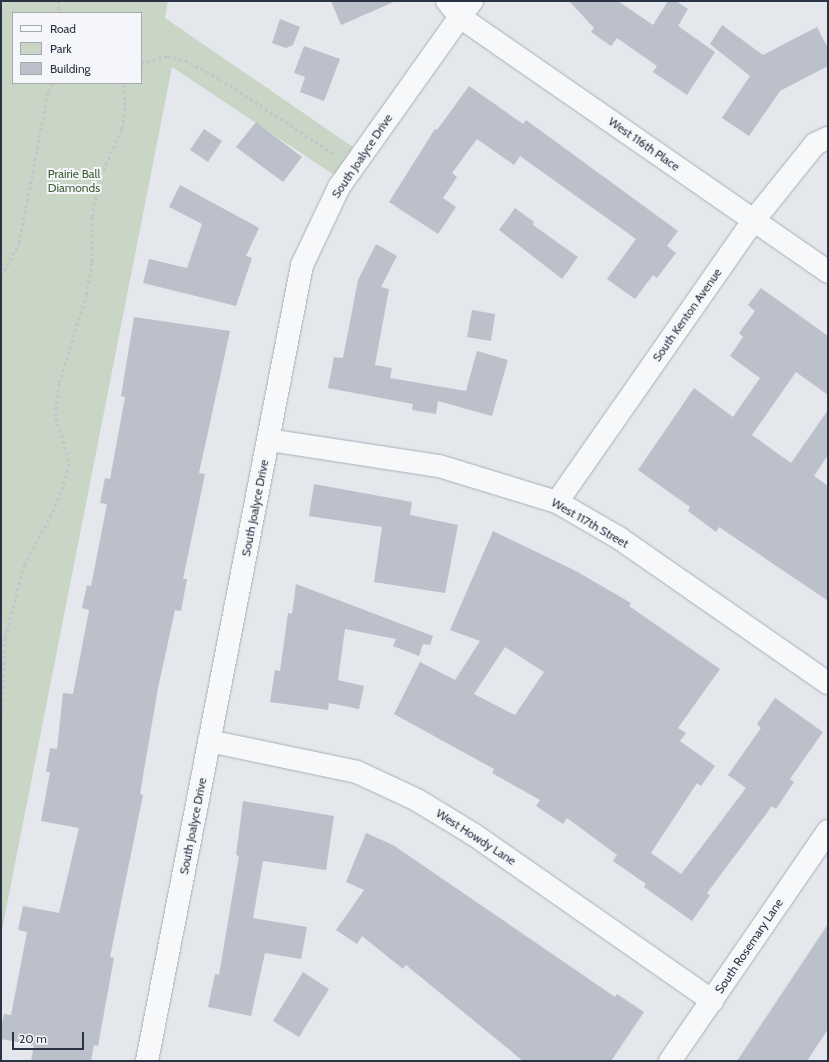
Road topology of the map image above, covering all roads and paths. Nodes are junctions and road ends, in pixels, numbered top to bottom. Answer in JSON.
{"nodes":[{"id":1,"x":59,"y":1,"type":"edge"},
{"id":2,"x":460,"y":6,"type":"edge"},
{"id":3,"x":59,"y":12,"type":"edge"},
{"id":4,"x":142,"y":63,"type":"edge"},
{"id":5,"x":52,"y":84,"type":"edge"},
{"id":6,"x":123,"y":84,"type":"edge"},
{"id":7,"x":828,"y":138,"type":"edge"},
{"id":8,"x":353,"y":166,"type":"junction"},
{"id":9,"x":754,"y":220,"type":"junction"},
{"id":10,"x":828,"y":272,"type":"edge"},
{"id":11,"x":1,"y":276,"type":"edge"},
{"id":12,"x":269,"y":440,"type":"junction"},
{"id":13,"x":557,"y":502,"type":"junction"},
{"id":14,"x":828,"y":683,"type":"edge"},
{"id":15,"x":1,"y":719,"type":"edge"},
{"id":16,"x":209,"y":742,"type":"junction"},
{"id":17,"x":828,"y":831,"type":"edge"},
{"id":18,"x":712,"y":1001,"type":"junction"},
{"id":19,"x":147,"y":1061,"type":"edge"},
{"id":20,"x":670,"y":1061,"type":"edge"}],
"edges":[{"from":1,"to":3,"type":"path"},
{"from":2,"to":8,"type":"street","name":"South Joalyce Drive"},
{"from":2,"to":9,"type":"street","name":"West 116th Place"},
{"from":4,"to":8,"type":"path"},
{"from":5,"to":11,"type":"path"},
{"from":6,"to":15,"type":"path"},
{"from":7,"to":9,"type":"street","name":"South Kenton Avenue"},
{"from":8,"to":12,"type":"street","name":"South Joalyce Drive"},
{"from":9,"to":10,"type":"street","name":"West 116th Place"},
{"from":9,"to":13,"type":"street","name":"South Kenton Avenue"},
{"from":12,"to":13,"type":"street","name":"West 117th Street"},
{"from":12,"to":16,"type":"street","name":"South Joalyce Drive"},
{"from":13,"to":14,"type":"street","name":"West 117th Street"},
{"from":16,"to":18,"type":"street","name":"West Howdy Lane"},
{"from":16,"to":19,"type":"street","name":"South Joalyce Drive"},
{"from":17,"to":18,"type":"street","name":"South Rosemary Lane"},
{"from":18,"to":20,"type":"street","name":"South Rosemary Lane"}]}
